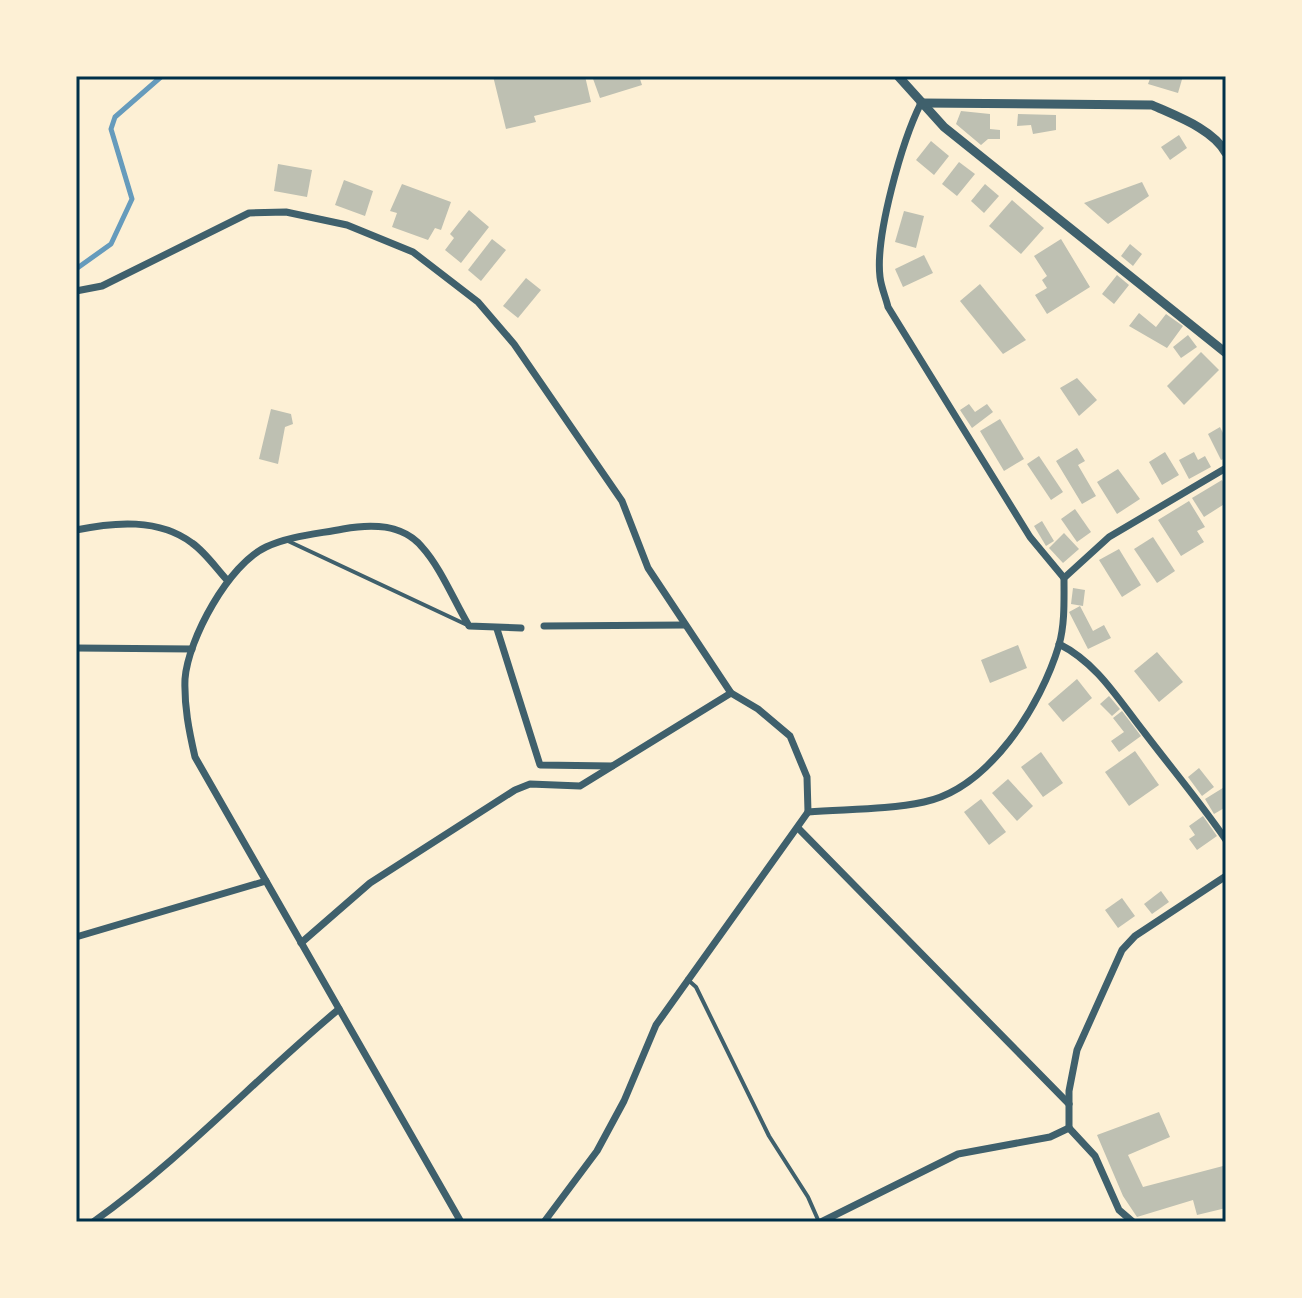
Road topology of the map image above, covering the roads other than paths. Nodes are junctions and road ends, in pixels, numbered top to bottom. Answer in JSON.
{"nodes":[{"id":1,"x":898,"y":76,"type":"edge"},
{"id":2,"x":921,"y":103,"type":"junction"},
{"id":3,"x":1224,"y":146,"type":"edge"},
{"id":4,"x":76,"y":291,"type":"edge"},
{"id":5,"x":1226,"y":353,"type":"edge"},
{"id":6,"x":1226,"y":468,"type":"edge"},
{"id":7,"x":76,"y":530,"type":"edge"},
{"id":8,"x":286,"y":540,"type":"junction"},
{"id":9,"x":1064,"y":578,"type":"junction"},
{"id":10,"x":227,"y":580,"type":"junction"},
{"id":11,"x":685,"y":625,"type":"junction"},
{"id":12,"x":469,"y":626,"type":"junction"},
{"id":13,"x":544,"y":626,"type":"dead end"},
{"id":14,"x":521,"y":628,"type":"dead end"},
{"id":15,"x":497,"y":629,"type":"junction"},
{"id":16,"x":1059,"y":644,"type":"junction"},
{"id":17,"x":76,"y":648,"type":"edge"},
{"id":18,"x":192,"y":649,"type":"junction"},
{"id":19,"x":731,"y":693,"type":"junction"},
{"id":20,"x":614,"y":766,"type":"junction"},
{"id":21,"x":808,"y":812,"type":"junction"},
{"id":22,"x":799,"y":829,"type":"junction"},
{"id":23,"x":1226,"y":840,"type":"edge"},
{"id":24,"x":1226,"y":876,"type":"edge"},
{"id":25,"x":266,"y":881,"type":"junction"},
{"id":26,"x":76,"y":937,"type":"edge"},
{"id":27,"x":301,"y":943,"type":"junction"},
{"id":28,"x":687,"y":979,"type":"junction"},
{"id":29,"x":339,"y":1009,"type":"junction"},
{"id":30,"x":1069,"y":1104,"type":"junction"},
{"id":31,"x":1069,"y":1128,"type":"junction"},
{"id":32,"x":1132,"y":1221,"type":"edge"},
{"id":33,"x":93,"y":1222,"type":"edge"},
{"id":34,"x":461,"y":1222,"type":"edge"},
{"id":35,"x":544,"y":1222,"type":"edge"},
{"id":36,"x":820,"y":1222,"type":"edge"}],
"edges":[{"from":1,"to":2,"type":"street"},
{"from":2,"to":3,"type":"street"},
{"from":2,"to":5,"type":"street"},
{"from":2,"to":9,"type":"street"},
{"from":4,"to":11,"type":"street"},
{"from":6,"to":9,"type":"street"},
{"from":7,"to":10,"type":"street"},
{"from":8,"to":10,"type":"street"},
{"from":8,"to":12,"type":"lane"},
{"from":8,"to":12,"type":"street"},
{"from":9,"to":16,"type":"street"},
{"from":10,"to":18,"type":"street"},
{"from":11,"to":13,"type":"street"},
{"from":11,"to":19,"type":"street"},
{"from":12,"to":15,"type":"street"},
{"from":14,"to":15,"type":"street"},
{"from":15,"to":20,"type":"street"},
{"from":16,"to":21,"type":"street"},
{"from":16,"to":23,"type":"street"},
{"from":17,"to":18,"type":"street"},
{"from":18,"to":25,"type":"street"},
{"from":19,"to":20,"type":"street"},
{"from":19,"to":21,"type":"street"},
{"from":20,"to":27,"type":"street"},
{"from":21,"to":22,"type":"street"},
{"from":22,"to":28,"type":"street"},
{"from":22,"to":30,"type":"street"},
{"from":24,"to":30,"type":"street"},
{"from":25,"to":26,"type":"street"},
{"from":25,"to":27,"type":"street"},
{"from":27,"to":29,"type":"street"},
{"from":28,"to":35,"type":"street"},
{"from":28,"to":36,"type":"lane"},
{"from":29,"to":33,"type":"street"},
{"from":29,"to":34,"type":"street"},
{"from":30,"to":31,"type":"street"},
{"from":31,"to":32,"type":"street"},
{"from":31,"to":36,"type":"street"}]}
